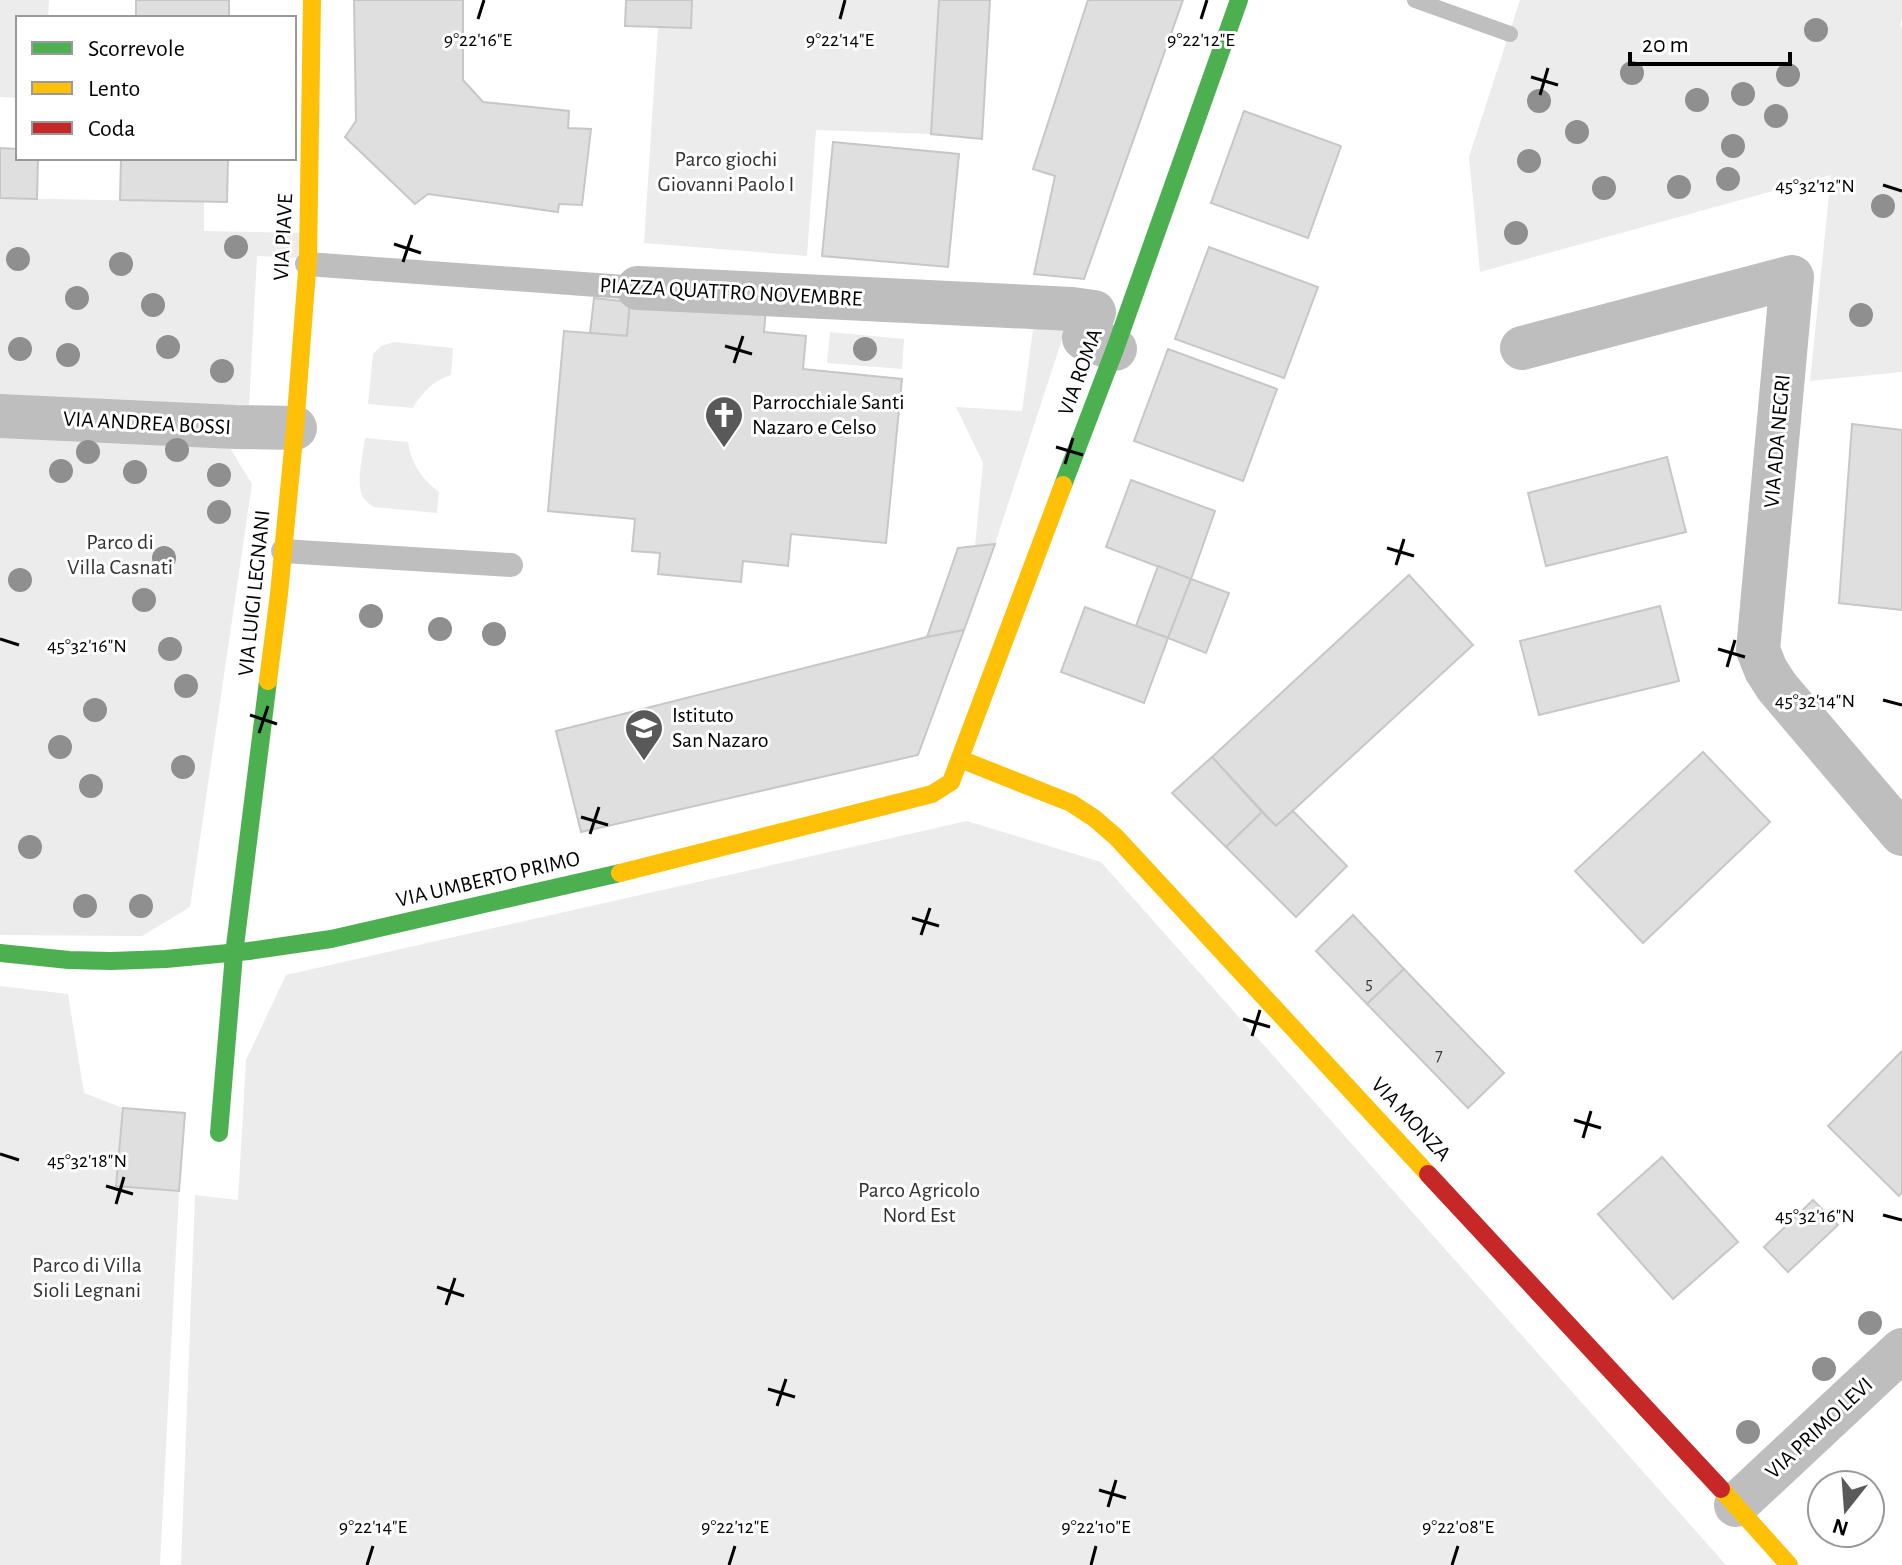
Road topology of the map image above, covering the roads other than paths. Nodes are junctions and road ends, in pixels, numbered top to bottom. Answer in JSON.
{"nodes":[{"id":1,"x":312,"y":0,"type":"edge"},
{"id":2,"x":1239,"y":0,"type":"edge"},
{"id":3,"x":307,"y":264,"type":"junction"},
{"id":4,"x":638,"y":288,"type":"joint"},
{"id":5,"x":1522,"y":348,"type":"dead end"},
{"id":6,"x":1115,"y":349,"type":"junction"},
{"id":7,"x":0,"y":416,"type":"edge"},
{"id":8,"x":295,"y":428,"type":"junction"},
{"id":9,"x":283,"y":551,"type":"junction"},
{"id":10,"x":511,"y":565,"type":"dead end"},
{"id":11,"x":960,"y":759,"type":"junction"},
{"id":12,"x":1902,"y":834,"type":"edge"},
{"id":13,"x":0,"y":953,"type":"edge"},
{"id":14,"x":234,"y":954,"type":"junction"},
{"id":15,"x":219,"y":1133,"type":"dead end"},
{"id":16,"x":1902,"y":1350,"type":"edge"},
{"id":17,"x":1736,"y":1505,"type":"junction"},
{"id":18,"x":1789,"y":1565,"type":"edge"}],
"edges":[{"from":1,"to":3,"type":"street","name":"VIA PIAVE"},
{"from":2,"to":6,"type":"street","name":"VIA ROMA"},
{"from":3,"to":4,"type":"lane","name":"PIAZZA QUATTRO NOVEMBRE"},
{"from":3,"to":8,"type":"street","name":"VIA PIAVE"},
{"from":4,"to":6,"type":"street","name":"PIAZZA QUATTRO NOVEMBRE"},
{"from":5,"to":12,"type":"street","name":"VIA ADA NEGRI"},
{"from":6,"to":11,"type":"street","name":"VIA ROMA"},
{"from":7,"to":8,"type":"street","name":"VIA ANDREA BOSSI"},
{"from":8,"to":9,"type":"street","name":"VIA LUIGI LEGNANI"},
{"from":9,"to":10,"type":"lane"},
{"from":9,"to":14,"type":"street","name":"VIA LUIGI LEGNANI"},
{"from":11,"to":14,"type":"street","name":"VIA UMBERTO PRIMO"},
{"from":11,"to":17,"type":"street","name":"VIA MONZA"},
{"from":13,"to":14,"type":"street","name":"VIA UMBERTO PRIMO"},
{"from":14,"to":15,"type":"street","name":"VIA LUIGI LEGNANI"},
{"from":16,"to":17,"type":"street","name":"VIA PRIMO LEVI"},
{"from":17,"to":18,"type":"street","name":"VIA MONZA"}]}
